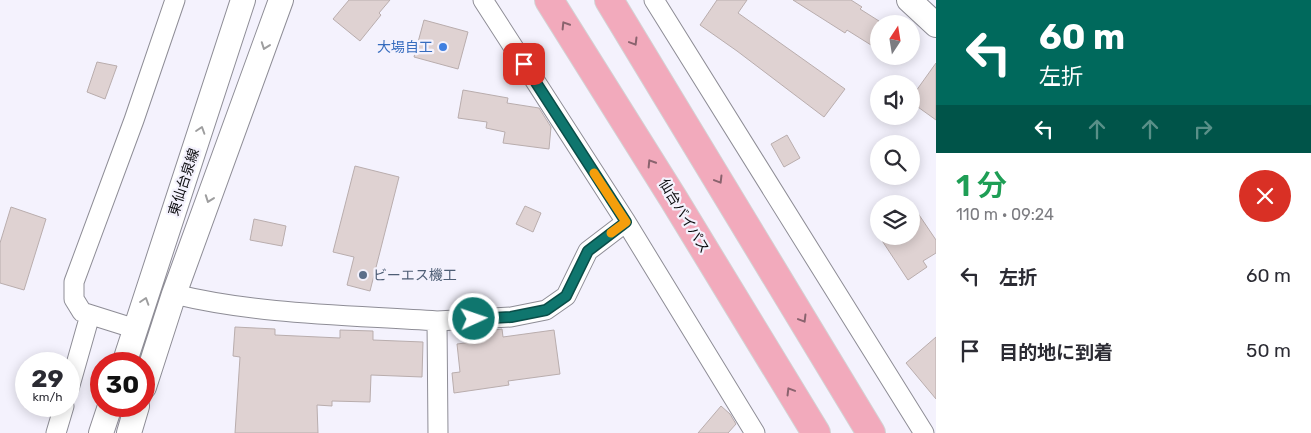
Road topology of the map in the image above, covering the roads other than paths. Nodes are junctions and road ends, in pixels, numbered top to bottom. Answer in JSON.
{"nodes":[{"id":1,"x":175,"y":0,"type":"edge"},
{"id":2,"x":243,"y":0,"type":"edge"},
{"id":3,"x":281,"y":0,"type":"edge"},
{"id":4,"x":484,"y":0,"type":"edge"},
{"id":5,"x":549,"y":0,"type":"edge"},
{"id":6,"x":609,"y":0,"type":"edge"},
{"id":7,"x":654,"y":0,"type":"edge"},
{"id":8,"x":909,"y":0,"type":"edge"},
{"id":9,"x":936,"y":25,"type":"edge"},
{"id":10,"x":626,"y":222,"type":"junction"},
{"id":11,"x":174,"y":294,"type":"junction"},
{"id":12,"x":90,"y":315,"type":"junction"},
{"id":13,"x":437,"y":321,"type":"junction"},
{"id":14,"x":136,"y":329,"type":"junction"},
{"id":15,"x":80,"y":352,"type":"edge"},
{"id":16,"x":128,"y":352,"type":"edge"},
{"id":17,"x":155,"y":353,"type":"edge"},
{"id":18,"x":61,"y":417,"type":"edge"},
{"id":19,"x":106,"y":417,"type":"edge"},
{"id":20,"x":134,"y":417,"type":"edge"},
{"id":21,"x":56,"y":433,"type":"edge"},
{"id":22,"x":101,"y":433,"type":"edge"},
{"id":23,"x":129,"y":433,"type":"edge"},
{"id":24,"x":438,"y":433,"type":"edge"},
{"id":25,"x":755,"y":433,"type":"edge"},
{"id":26,"x":816,"y":433,"type":"edge"},
{"id":27,"x":871,"y":433,"type":"edge"},
{"id":28,"x":924,"y":433,"type":"edge"}],
"edges":[{"from":1,"to":12,"type":"street"},
{"from":14,"to":2,"type":"street","name":"東仙台泉線","one_way":true},
{"from":3,"to":11,"type":"street","one_way":true},
{"from":4,"to":10,"type":"street"},
{"from":26,"to":5,"type":"highway","name":"仙台バイパス","one_way":true},
{"from":6,"to":27,"type":"highway","one_way":true},
{"from":7,"to":28,"type":"street"},
{"from":8,"to":9,"type":"street"},
{"from":10,"to":13,"type":"street"},
{"from":10,"to":25,"type":"street"},
{"from":11,"to":13,"type":"street"},
{"from":11,"to":17,"type":"street"},
{"from":12,"to":14,"type":"street"},
{"from":12,"to":15,"type":"street"},
{"from":13,"to":24,"type":"street"},
{"from":14,"to":16,"type":"street","name":"東仙台泉線"},
{"from":18,"to":21,"type":"street"},
{"from":19,"to":22,"type":"street"},
{"from":20,"to":23,"type":"street"}]}
